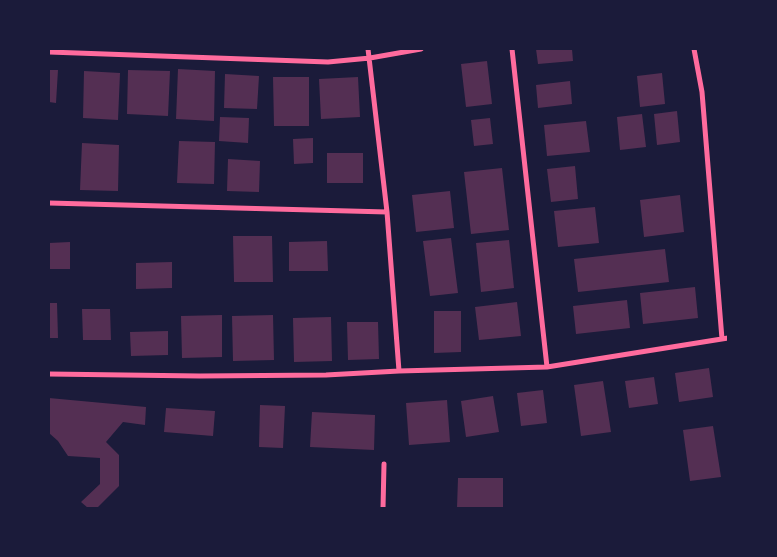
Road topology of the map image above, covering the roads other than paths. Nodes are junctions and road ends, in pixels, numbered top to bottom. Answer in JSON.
{"nodes":[{"id":1,"x":368,"y":49,"type":"edge"},
{"id":2,"x":421,"y":49,"type":"edge"},
{"id":3,"x":512,"y":49,"type":"edge"},
{"id":4,"x":694,"y":49,"type":"edge"},
{"id":5,"x":49,"y":52,"type":"edge"},
{"id":6,"x":370,"y":58,"type":"junction"},
{"id":7,"x":49,"y":203,"type":"edge"},
{"id":8,"x":388,"y":212,"type":"junction"},
{"id":9,"x":725,"y":338,"type":"edge"},
{"id":10,"x":547,"y":367,"type":"junction"},
{"id":11,"x":399,"y":371,"type":"junction"},
{"id":12,"x":49,"y":374,"type":"edge"},
{"id":13,"x":384,"y":464,"type":"dead end"},
{"id":14,"x":382,"y":508,"type":"edge"}],
"edges":[{"from":1,"to":6,"type":"street"},
{"from":2,"to":6,"type":"street"},
{"from":3,"to":10,"type":"street"},
{"from":4,"to":9,"type":"street"},
{"from":5,"to":6,"type":"street"},
{"from":6,"to":8,"type":"street"},
{"from":7,"to":8,"type":"street"},
{"from":8,"to":11,"type":"street"},
{"from":9,"to":10,"type":"street"},
{"from":10,"to":11,"type":"street"},
{"from":11,"to":12,"type":"street"},
{"from":13,"to":14,"type":"street"}]}
